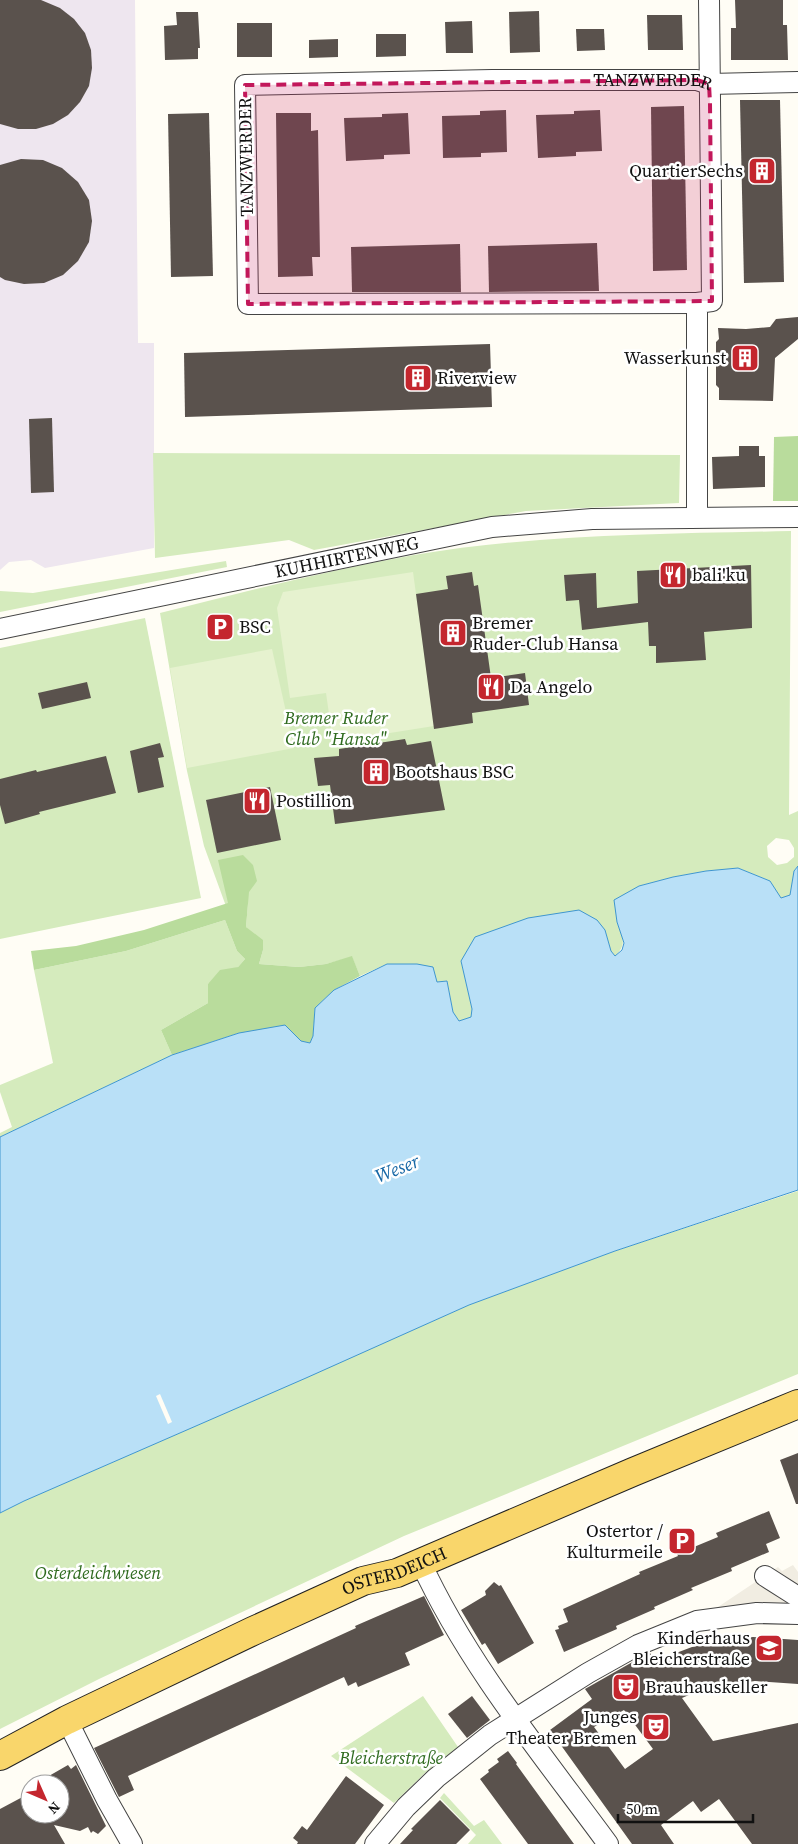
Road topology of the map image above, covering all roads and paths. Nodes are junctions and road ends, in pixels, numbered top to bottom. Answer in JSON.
{"nodes":[{"id":1,"x":709,"y":0,"type":"edge"},
{"id":2,"x":798,"y":82,"type":"edge"},
{"id":3,"x":709,"y":84,"type":"junction"},
{"id":4,"x":697,"y":303,"type":"junction"},
{"id":5,"x":697,"y":517,"type":"junction"},
{"id":6,"x":798,"y":517,"type":"edge"},
{"id":7,"x":0,"y":630,"type":"edge"},
{"id":8,"x":798,"y":1404,"type":"edge"},
{"id":9,"x":421,"y":1562,"type":"junction"},
{"id":10,"x":765,"y":1576,"type":"dead end"},
{"id":11,"x":797,"y":1609,"type":"edge"},
{"id":12,"x":516,"y":1718,"type":"junction"},
{"id":13,"x":67,"y":1720,"type":"junction"},
{"id":14,"x":0,"y":1756,"type":"edge"},
{"id":15,"x":132,"y":1844,"type":"edge"},
{"id":16,"x":375,"y":1844,"type":"edge"},
{"id":17,"x":608,"y":1844,"type":"edge"}],
"edges":[{"from":1,"to":3,"type":"street"},
{"from":2,"to":3,"type":"street","name":"TANZWERDER"},
{"from":3,"to":4,"type":"street"},
{"from":3,"to":4,"type":"street","name":"TANZWERDER"},
{"from":4,"to":5,"type":"street"},
{"from":5,"to":6,"type":"street","name":"KUHHIRTENWEG"},
{"from":5,"to":7,"type":"street","name":"KUHHIRTENWEG"},
{"from":8,"to":9,"type":"main road","name":"OSTERDEICH"},
{"from":9,"to":12,"type":"street"},
{"from":9,"to":13,"type":"main road","name":"OSTERDEICH"},
{"from":10,"to":11,"type":"street"},
{"from":11,"to":12,"type":"street"},
{"from":12,"to":16,"type":"street"},
{"from":12,"to":17,"type":"street"},
{"from":13,"to":14,"type":"main road","name":"OSTERDEICH"},
{"from":13,"to":15,"type":"street"}]}
